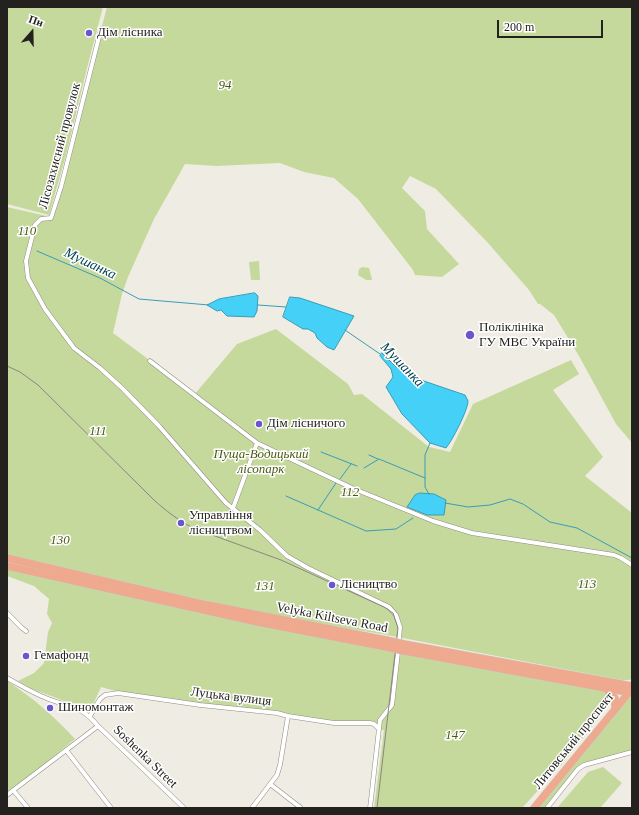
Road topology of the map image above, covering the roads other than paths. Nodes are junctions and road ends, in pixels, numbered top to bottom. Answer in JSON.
{"nodes":[{"id":1,"x":101,"y":29,"type":"dead end"},
{"id":2,"x":150,"y":361,"type":"dead end"},
{"id":3,"x":258,"y":444,"type":"junction"},
{"id":4,"x":233,"y":508,"type":"junction"},
{"id":5,"x":7,"y":558,"type":"edge"},
{"id":6,"x":632,"y":565,"type":"edge"},
{"id":7,"x":7,"y":566,"type":"edge"},
{"id":8,"x":7,"y":613,"type":"edge"},
{"id":9,"x":26,"y":631,"type":"dead end"},
{"id":10,"x":386,"y":644,"type":"junction"},
{"id":11,"x":404,"y":647,"type":"junction"},
{"id":12,"x":7,"y":678,"type":"edge"},
{"id":13,"x":605,"y":688,"type":"junction"},
{"id":14,"x":631,"y":690,"type":"edge"},
{"id":15,"x":615,"y":710,"type":"junction"},
{"id":16,"x":90,"y":716,"type":"junction"},
{"id":17,"x":288,"y":716,"type":"junction"},
{"id":18,"x":98,"y":726,"type":"junction"},
{"id":19,"x":379,"y":729,"type":"junction"},
{"id":20,"x":66,"y":750,"type":"junction"},
{"id":21,"x":632,"y":752,"type":"edge"},
{"id":22,"x":270,"y":784,"type":"junction"},
{"id":23,"x":13,"y":790,"type":"junction"},
{"id":24,"x":7,"y":795,"type":"edge"},
{"id":25,"x":28,"y":808,"type":"edge"},
{"id":26,"x":111,"y":808,"type":"edge"},
{"id":27,"x":184,"y":808,"type":"edge"},
{"id":28,"x":252,"y":808,"type":"edge"},
{"id":29,"x":301,"y":808,"type":"edge"},
{"id":30,"x":370,"y":808,"type":"edge"},
{"id":31,"x":534,"y":808,"type":"edge"},
{"id":32,"x":548,"y":808,"type":"edge"}],
"edges":[{"from":1,"to":4,"type":"street","name":"Лісозахисний провулок"},
{"from":2,"to":3,"type":"street"},
{"from":3,"to":4,"type":"street"},
{"from":3,"to":6,"type":"street"},
{"from":4,"to":19,"type":"street","name":"Лісозахисний провулок"},
{"from":5,"to":10,"type":"main road","name":"Velyka Kiltseva Road"},
{"from":7,"to":10,"type":"main road","name":"Velyka Kiltseva Road"},
{"from":8,"to":9,"type":"street"},
{"from":10,"to":11,"type":"main road","name":"Velyka Kiltseva Road","bridge":true},
{"from":11,"to":13,"type":"main road","name":"Velyka Kiltseva Road"},
{"from":11,"to":14,"type":"main road","name":"Velyka Kiltseva Road"},
{"from":12,"to":16,"type":"street","name":"Soshenka Street"},
{"from":13,"to":14,"type":"main road","name":"Velyka Kiltseva Road"},
{"from":13,"to":15,"type":"main road"},
{"from":14,"to":15,"type":"main road","name":"Литовський проспект"},
{"from":15,"to":31,"type":"main road","name":"Литовський проспект"},
{"from":16,"to":17,"type":"street","name":"Луцька вулиця"},
{"from":16,"to":18,"type":"street","name":"Soshenka Street"},
{"from":17,"to":19,"type":"street","name":"Луцька вулиця"},
{"from":17,"to":22,"type":"street"},
{"from":18,"to":20,"type":"street"},
{"from":18,"to":27,"type":"street","name":"Soshenka Street"},
{"from":19,"to":30,"type":"street","name":"Лісозахисний провулок"},
{"from":20,"to":23,"type":"street"},
{"from":20,"to":26,"type":"street"},
{"from":21,"to":32,"type":"street","name":"Литовський проспект"},
{"from":22,"to":28,"type":"street"},
{"from":22,"to":29,"type":"street"},
{"from":23,"to":24,"type":"street"},
{"from":23,"to":25,"type":"street"}]}
